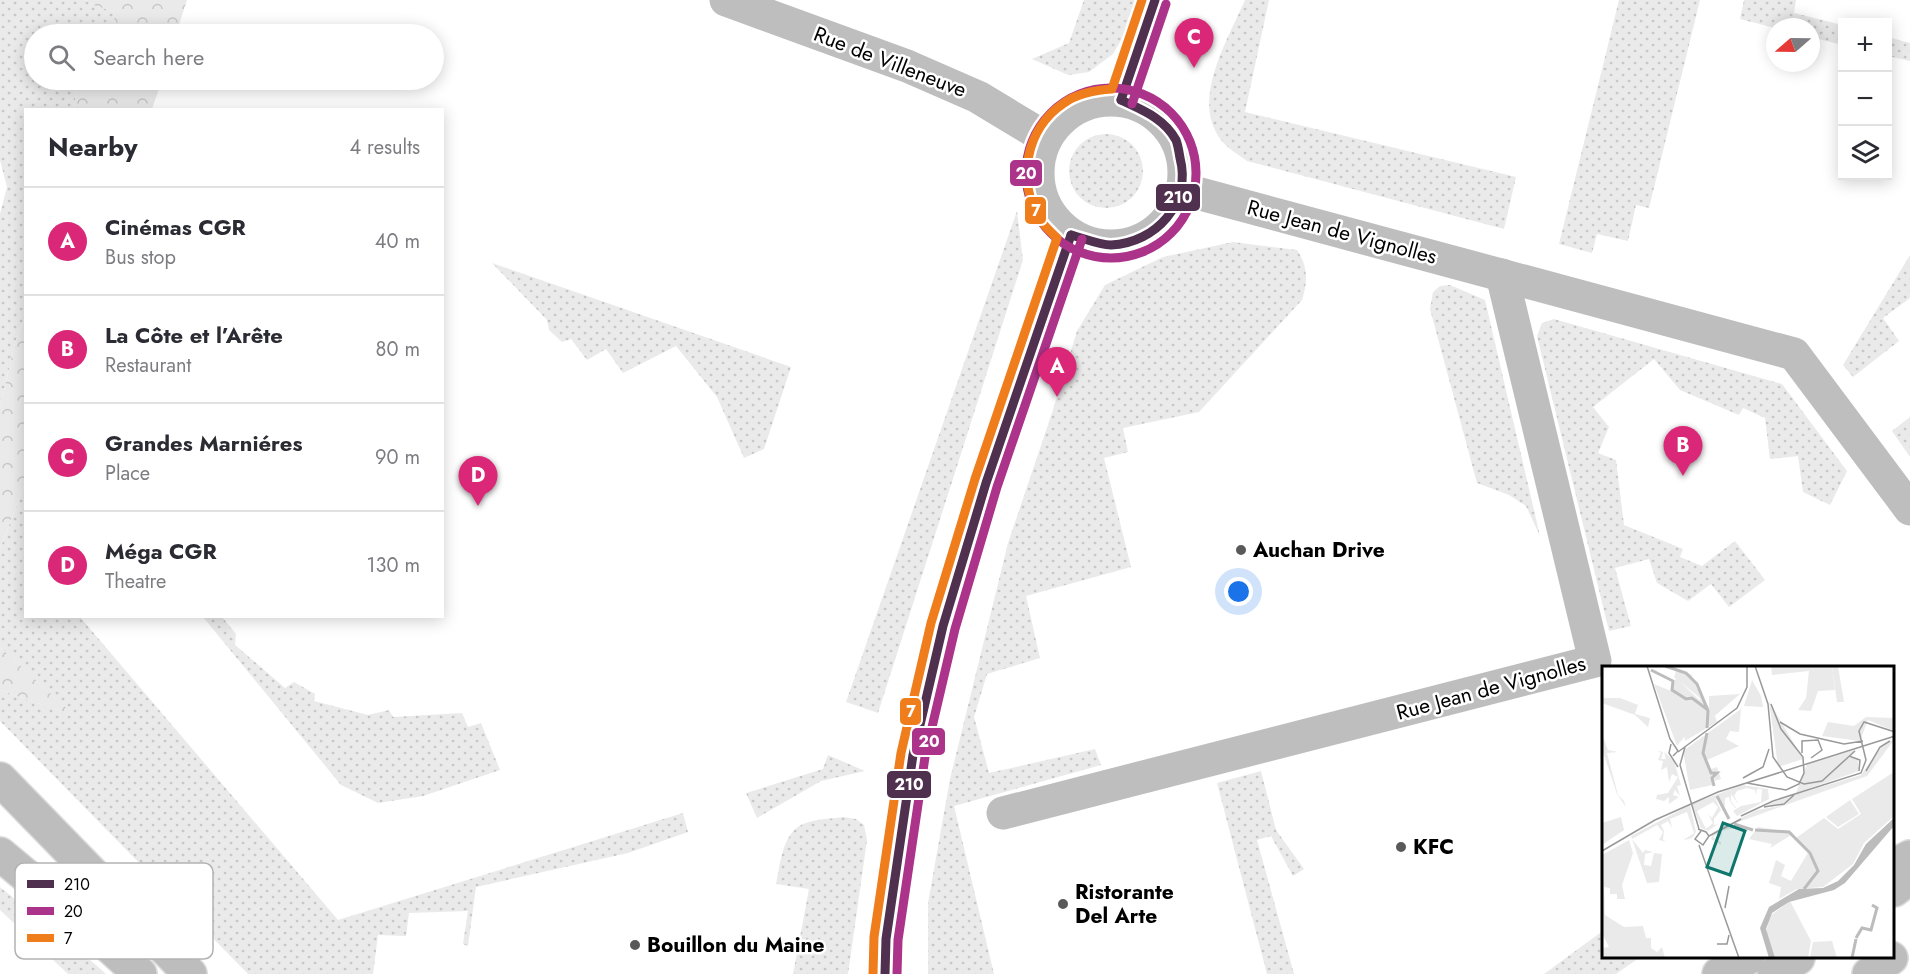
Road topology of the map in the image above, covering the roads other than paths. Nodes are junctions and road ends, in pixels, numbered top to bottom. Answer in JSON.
{"nodes":[{"id":1,"x":726,"y":0,"type":"edge"},
{"id":2,"x":1155,"y":0,"type":"edge"},
{"id":3,"x":1121,"y":100,"type":"junction"},
{"id":4,"x":1046,"y":138,"type":"junction"},
{"id":5,"x":1182,"y":189,"type":"junction"},
{"id":6,"x":1071,"y":235,"type":"junction"},
{"id":7,"x":1502,"y":275,"type":"junction"},
{"id":8,"x":1910,"y":509,"type":"edge"},
{"id":9,"x":0,"y":779,"type":"edge"},
{"id":10,"x":1003,"y":813,"type":"dead end"},
{"id":11,"x":0,"y":854,"type":"edge"},
{"id":12,"x":1910,"y":857,"type":"edge"},
{"id":13,"x":82,"y":863,"type":"edge"},
{"id":14,"x":1895,"y":864,"type":"edge"},
{"id":15,"x":15,"y":866,"type":"edge"},
{"id":16,"x":1910,"y":877,"type":"edge"},
{"id":17,"x":1895,"y":888,"type":"edge"},
{"id":18,"x":1910,"y":943,"type":"edge"},
{"id":19,"x":1895,"y":955,"type":"edge"},
{"id":20,"x":124,"y":959,"type":"edge"},
{"id":21,"x":175,"y":959,"type":"edge"},
{"id":22,"x":1745,"y":959,"type":"edge"},
{"id":23,"x":1795,"y":959,"type":"edge"},
{"id":24,"x":1889,"y":959,"type":"edge"},
{"id":25,"x":140,"y":974,"type":"edge"},
{"id":26,"x":190,"y":974,"type":"edge"},
{"id":27,"x":885,"y":974,"type":"edge"},
{"id":28,"x":1719,"y":974,"type":"edge"},
{"id":29,"x":1774,"y":974,"type":"edge"},
{"id":30,"x":1869,"y":974,"type":"edge"}],
"edges":[{"from":1,"to":4,"type":"street","name":"Rue de Villeneuve"},
{"from":2,"to":3,"type":"street"},
{"from":3,"to":4,"type":"street"},
{"from":3,"to":5,"type":"street"},
{"from":4,"to":6,"type":"street"},
{"from":5,"to":6,"type":"street"},
{"from":5,"to":7,"type":"street","name":"Rue Jean de Vignolles"},
{"from":6,"to":27,"type":"street"},
{"from":7,"to":8,"type":"street","name":"Rue Jean de Vignolles"},
{"from":7,"to":10,"type":"street","name":"Rue Jean de Vignolles"},
{"from":9,"to":13,"type":"main road"},
{"from":11,"to":15,"type":"main road"},
{"from":12,"to":14,"type":"main road"},
{"from":16,"to":17,"type":"main road"},
{"from":18,"to":19,"type":"main road"},
{"from":20,"to":25,"type":"main road"},
{"from":21,"to":26,"type":"main road"},
{"from":22,"to":28,"type":"main road"},
{"from":23,"to":29,"type":"main road"},
{"from":24,"to":30,"type":"main road"}]}
